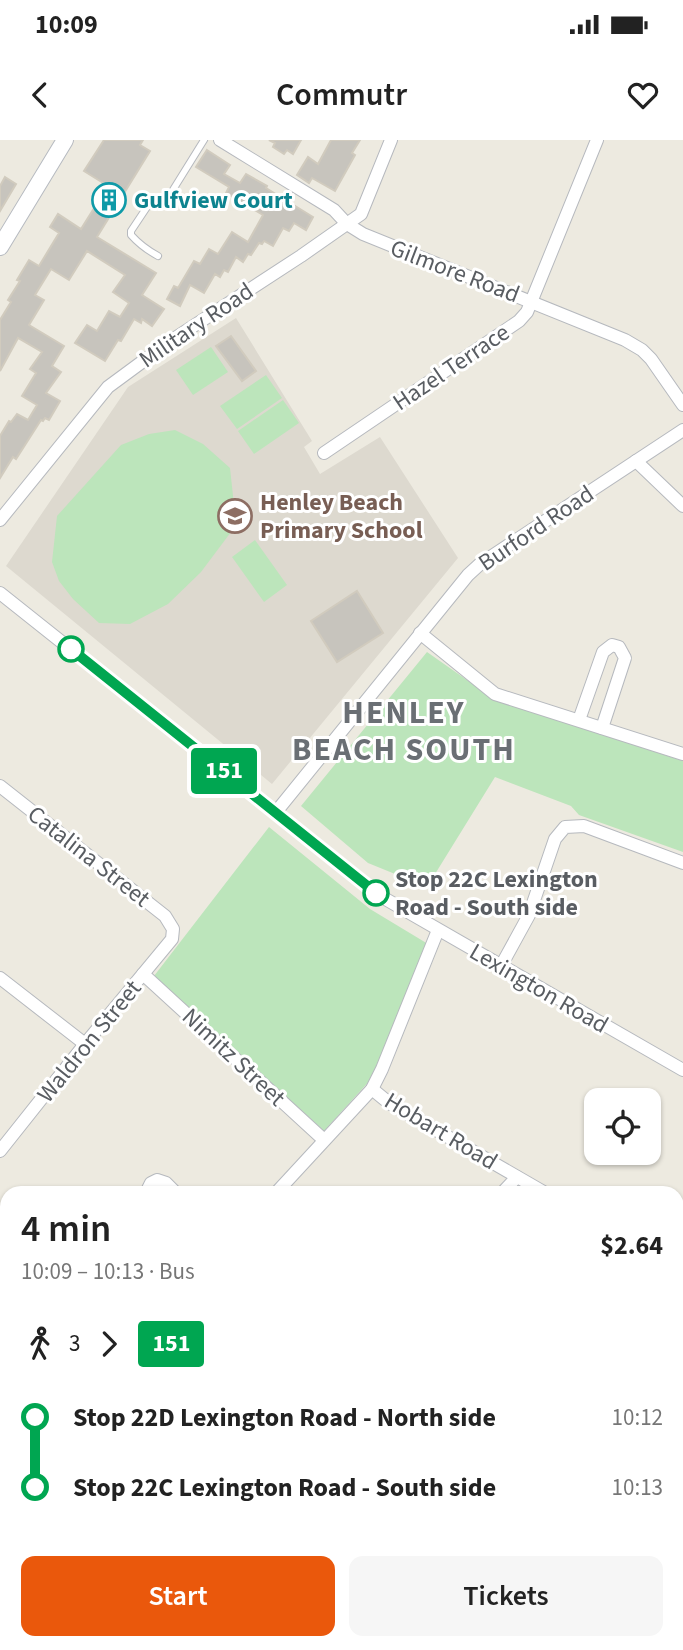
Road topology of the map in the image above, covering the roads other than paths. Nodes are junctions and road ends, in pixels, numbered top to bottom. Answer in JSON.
{"nodes":[{"id":1,"x":65,"y":140,"type":"edge"},
{"id":2,"x":204,"y":140,"type":"edge"},
{"id":3,"x":219,"y":140,"type":"edge"},
{"id":4,"x":391,"y":140,"type":"edge"},
{"id":5,"x":597,"y":140,"type":"edge"},
{"id":6,"x":347,"y":224,"type":"junction"},
{"id":7,"x":0,"y":247,"type":"edge"},
{"id":8,"x":158,"y":256,"type":"dead end"},
{"id":9,"x":533,"y":301,"type":"junction"},
{"id":10,"x":683,"y":405,"type":"edge"},
{"id":11,"x":683,"y":430,"type":"edge"},
{"id":12,"x":324,"y":453,"type":"dead end"},
{"id":13,"x":636,"y":461,"type":"junction"},
{"id":14,"x":683,"y":506,"type":"edge"},
{"id":15,"x":0,"y":520,"type":"edge"},
{"id":16,"x":0,"y":593,"type":"edge"},
{"id":17,"x":420,"y":633,"type":"junction"},
{"id":18,"x":579,"y":720,"type":"junction"},
{"id":19,"x":602,"y":728,"type":"junction"},
{"id":20,"x":683,"y":754,"type":"edge"},
{"id":21,"x":0,"y":786,"type":"edge"},
{"id":22,"x":276,"y":812,"type":"junction"},
{"id":23,"x":683,"y":863,"type":"edge"},
{"id":24,"x":173,"y":929,"type":"joint"},
{"id":25,"x":438,"y":930,"type":"junction"},
{"id":26,"x":501,"y":966,"type":"junction"},
{"id":27,"x":143,"y":974,"type":"junction"},
{"id":28,"x":0,"y":978,"type":"edge"},
{"id":29,"x":85,"y":1044,"type":"junction"},
{"id":30,"x":683,"y":1070,"type":"edge"},
{"id":31,"x":372,"y":1088,"type":"junction"},
{"id":32,"x":324,"y":1140,"type":"junction"},
{"id":33,"x":0,"y":1151,"type":"edge"},
{"id":34,"x":517,"y":1177,"type":"junction"},
{"id":35,"x":149,"y":1186,"type":"edge"},
{"id":36,"x":169,"y":1186,"type":"edge"},
{"id":37,"x":282,"y":1186,"type":"edge"},
{"id":38,"x":509,"y":1186,"type":"edge"},
{"id":39,"x":533,"y":1186,"type":"edge"}],
"edges":[{"from":1,"to":7,"type":"main road"},
{"from":2,"to":8,"type":"lane"},
{"from":3,"to":6,"type":"street","name":"Gilmore Road"},
{"from":4,"to":6,"type":"street","name":"Military Road"},
{"from":5,"to":9,"type":"street","name":"Hazel Terrace"},
{"from":6,"to":9,"type":"street","name":"Gilmore Road"},
{"from":6,"to":15,"type":"street","name":"Military Road"},
{"from":9,"to":10,"type":"street","name":"Gilmore Road"},
{"from":9,"to":12,"type":"street","name":"Hazel Terrace"},
{"from":11,"to":13,"type":"street","name":"Burford Road"},
{"from":13,"to":14,"type":"street"},
{"from":13,"to":17,"type":"street","name":"Burford Road"},
{"from":16,"to":22,"type":"street","name":"Lexington Road"},
{"from":17,"to":18,"type":"street"},
{"from":17,"to":22,"type":"street","name":"Burford Road"},
{"from":18,"to":19,"type":"street"},
{"from":18,"to":19,"type":"street"},
{"from":19,"to":20,"type":"street"},
{"from":21,"to":24,"type":"street","name":"Catalina Street"},
{"from":22,"to":25,"type":"street","name":"Lexington Road"},
{"from":23,"to":26,"type":"street"},
{"from":24,"to":27,"type":"street","name":"Waldron Street"},
{"from":25,"to":26,"type":"street","name":"Lexington Road"},
{"from":25,"to":31,"type":"street"},
{"from":26,"to":30,"type":"street","name":"Lexington Road"},
{"from":27,"to":29,"type":"street","name":"Waldron Street"},
{"from":27,"to":32,"type":"street","name":"Nimitz Street"},
{"from":28,"to":29,"type":"street"},
{"from":29,"to":33,"type":"street","name":"Waldron Street"},
{"from":31,"to":32,"type":"street"},
{"from":31,"to":34,"type":"street","name":"Hobart Road"},
{"from":32,"to":37,"type":"street"},
{"from":34,"to":38,"type":"street"},
{"from":34,"to":39,"type":"street","name":"Hobart Road"},
{"from":35,"to":36,"type":"street"}]}
